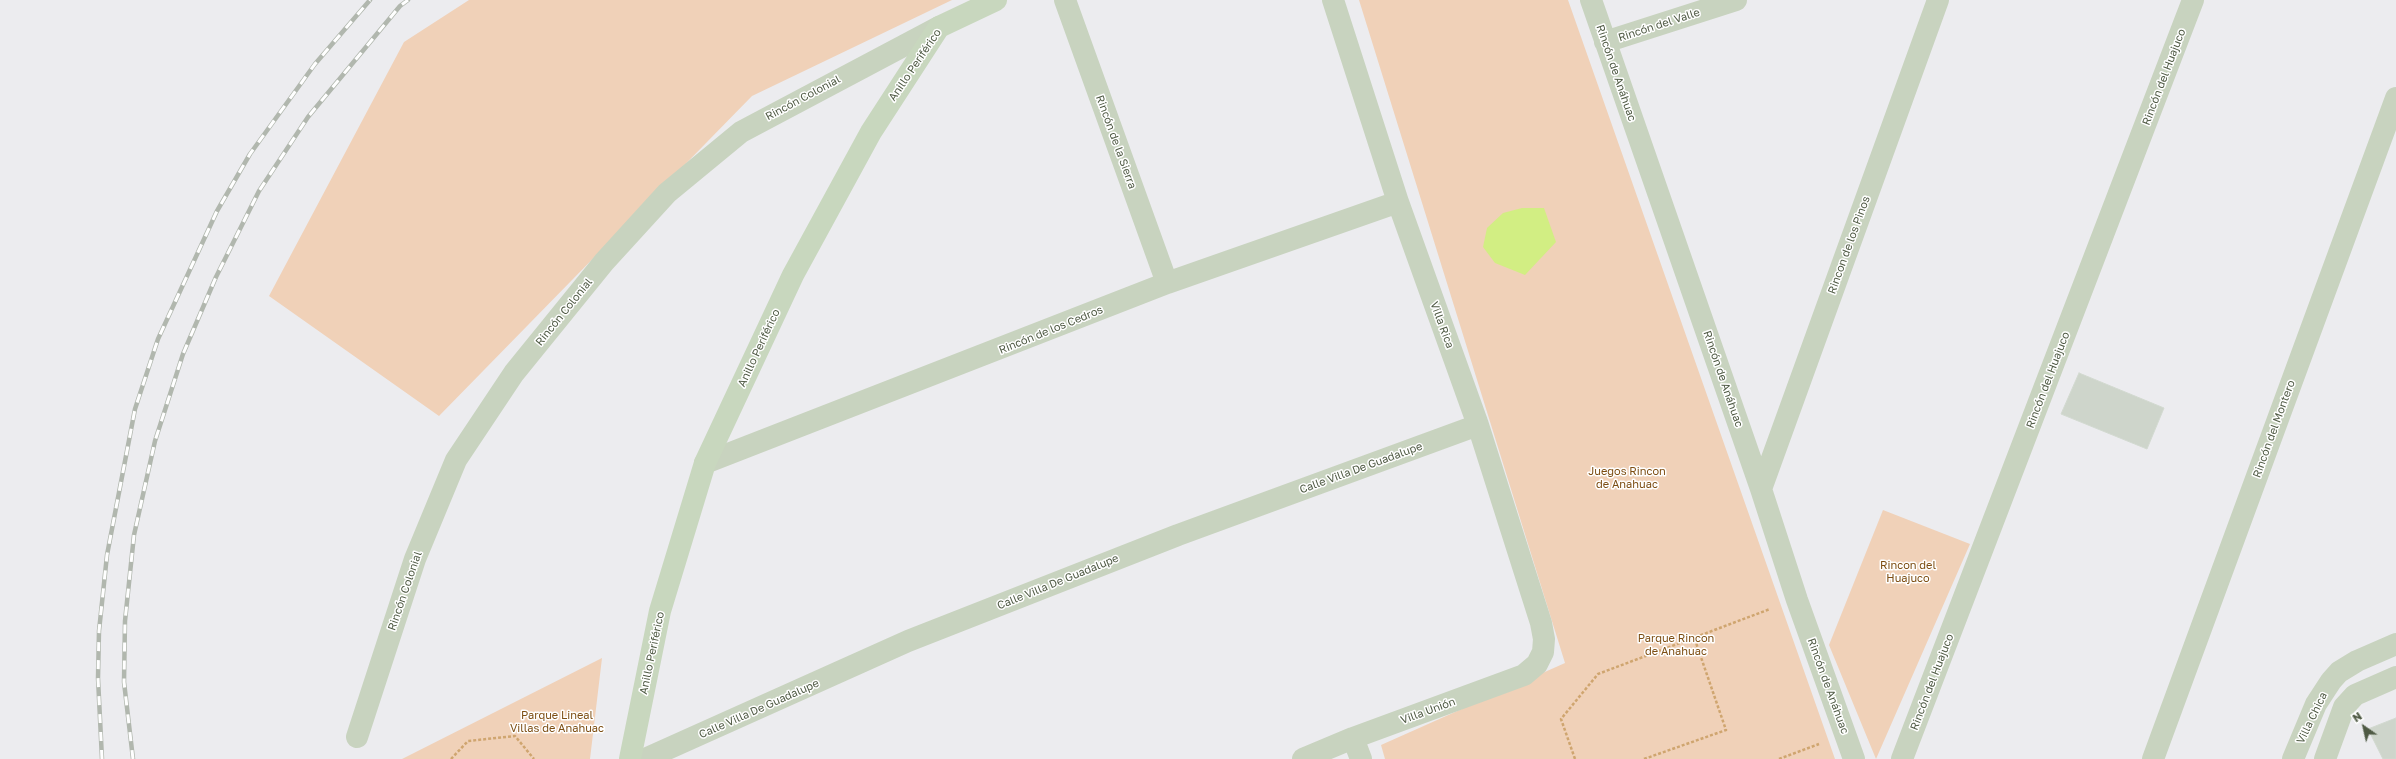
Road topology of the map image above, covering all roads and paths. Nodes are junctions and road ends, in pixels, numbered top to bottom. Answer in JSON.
{"nodes":[{"id":1,"x":996,"y":0,"type":"edge"},
{"id":2,"x":1065,"y":0,"type":"edge"},
{"id":3,"x":1333,"y":0,"type":"edge"},
{"id":4,"x":1591,"y":0,"type":"edge"},
{"id":5,"x":1736,"y":0,"type":"edge"},
{"id":6,"x":1938,"y":0,"type":"edge"},
{"id":7,"x":2193,"y":0,"type":"edge"},
{"id":8,"x":939,"y":27,"type":"junction"},
{"id":9,"x":1605,"y":42,"type":"junction"},
{"id":10,"x":2396,"y":98,"type":"edge"},
{"id":11,"x":1398,"y":202,"type":"junction"},
{"id":12,"x":1167,"y":283,"type":"junction"},
{"id":13,"x":1478,"y":425,"type":"junction"},
{"id":14,"x":705,"y":463,"type":"junction"},
{"id":15,"x":1761,"y":489,"type":"junction"},
{"id":16,"x":1797,"y":600,"type":"junction"},
{"id":17,"x":1694,"y":637,"type":"junction"},
{"id":18,"x":2396,"y":644,"type":"edge"},
{"id":19,"x":1543,"y":652,"type":"joint"},
{"id":20,"x":2396,"y":677,"type":"edge"},
{"id":21,"x":2331,"y":681,"type":"junction"},
{"id":22,"x":2355,"y":695,"type":"junction"},
{"id":23,"x":1845,"y":734,"type":"junction"},
{"id":24,"x":357,"y":737,"type":"dead end"},
{"id":25,"x":1353,"y":738,"type":"junction"},
{"id":26,"x":451,"y":759,"type":"edge"},
{"id":27,"x":534,"y":759,"type":"edge"},
{"id":28,"x":630,"y":759,"type":"edge"},
{"id":29,"x":645,"y":759,"type":"edge"},
{"id":30,"x":1303,"y":759,"type":"edge"},
{"id":31,"x":1361,"y":759,"type":"edge"},
{"id":32,"x":1575,"y":759,"type":"edge"},
{"id":33,"x":1644,"y":759,"type":"edge"},
{"id":34,"x":1779,"y":759,"type":"edge"},
{"id":35,"x":1854,"y":759,"type":"edge"},
{"id":36,"x":1902,"y":759,"type":"edge"},
{"id":37,"x":2153,"y":759,"type":"edge"},
{"id":38,"x":2293,"y":759,"type":"edge"},
{"id":39,"x":2325,"y":759,"type":"edge"}],
"edges":[{"from":1,"to":8,"type":"street","name":"Anillo Periférico"},
{"from":2,"to":12,"type":"street","name":"Rincón de la Sierra"},
{"from":3,"to":11,"type":"street","name":"Villa Rica"},
{"from":4,"to":9,"type":"street","name":"Rincón de Anáhuac"},
{"from":5,"to":9,"type":"street","name":"Rincón del Valle"},
{"from":6,"to":15,"type":"street","name":"Rincon de los Pinos"},
{"from":7,"to":36,"type":"street","name":"Rincón del Huajuco"},
{"from":8,"to":14,"type":"street","name":"Anillo Periférico"},
{"from":8,"to":24,"type":"street","name":"Rincón Colonial"},
{"from":9,"to":15,"type":"street","name":"Rincón de Anáhuac"},
{"from":10,"to":37,"type":"street","name":"Rincón del Montero"},
{"from":11,"to":12,"type":"street","name":"Rincón de los Cedros"},
{"from":11,"to":13,"type":"street","name":"Villa Rica"},
{"from":12,"to":14,"type":"street","name":"Rincón de los Cedros"},
{"from":13,"to":19,"type":"street","name":"Villa Rica"},
{"from":13,"to":29,"type":"street","name":"Calle Villa De Guadalupe"},
{"from":14,"to":28,"type":"street","name":"Anillo Periférico"},
{"from":15,"to":16,"type":"street","name":"Rincón de Anáhuac"},
{"from":16,"to":17,"type":"path"},
{"from":16,"to":23,"type":"street","name":"Rincón de Anáhuac"},
{"from":17,"to":32,"type":"path"},
{"from":17,"to":33,"type":"path"},
{"from":18,"to":21,"type":"street","name":"Villa Chica"},
{"from":19,"to":25,"type":"street","name":"Villa Unión"},
{"from":20,"to":22,"type":"street"},
{"from":21,"to":22,"type":"street"},
{"from":21,"to":38,"type":"street","name":"Villa Chica"},
{"from":22,"to":39,"type":"street"},
{"from":23,"to":34,"type":"path"},
{"from":23,"to":35,"type":"street","name":"Rincón de Anáhuac"},
{"from":25,"to":30,"type":"street","name":"Villa Unión"},
{"from":25,"to":31,"type":"street"},
{"from":26,"to":27,"type":"path"}]}
